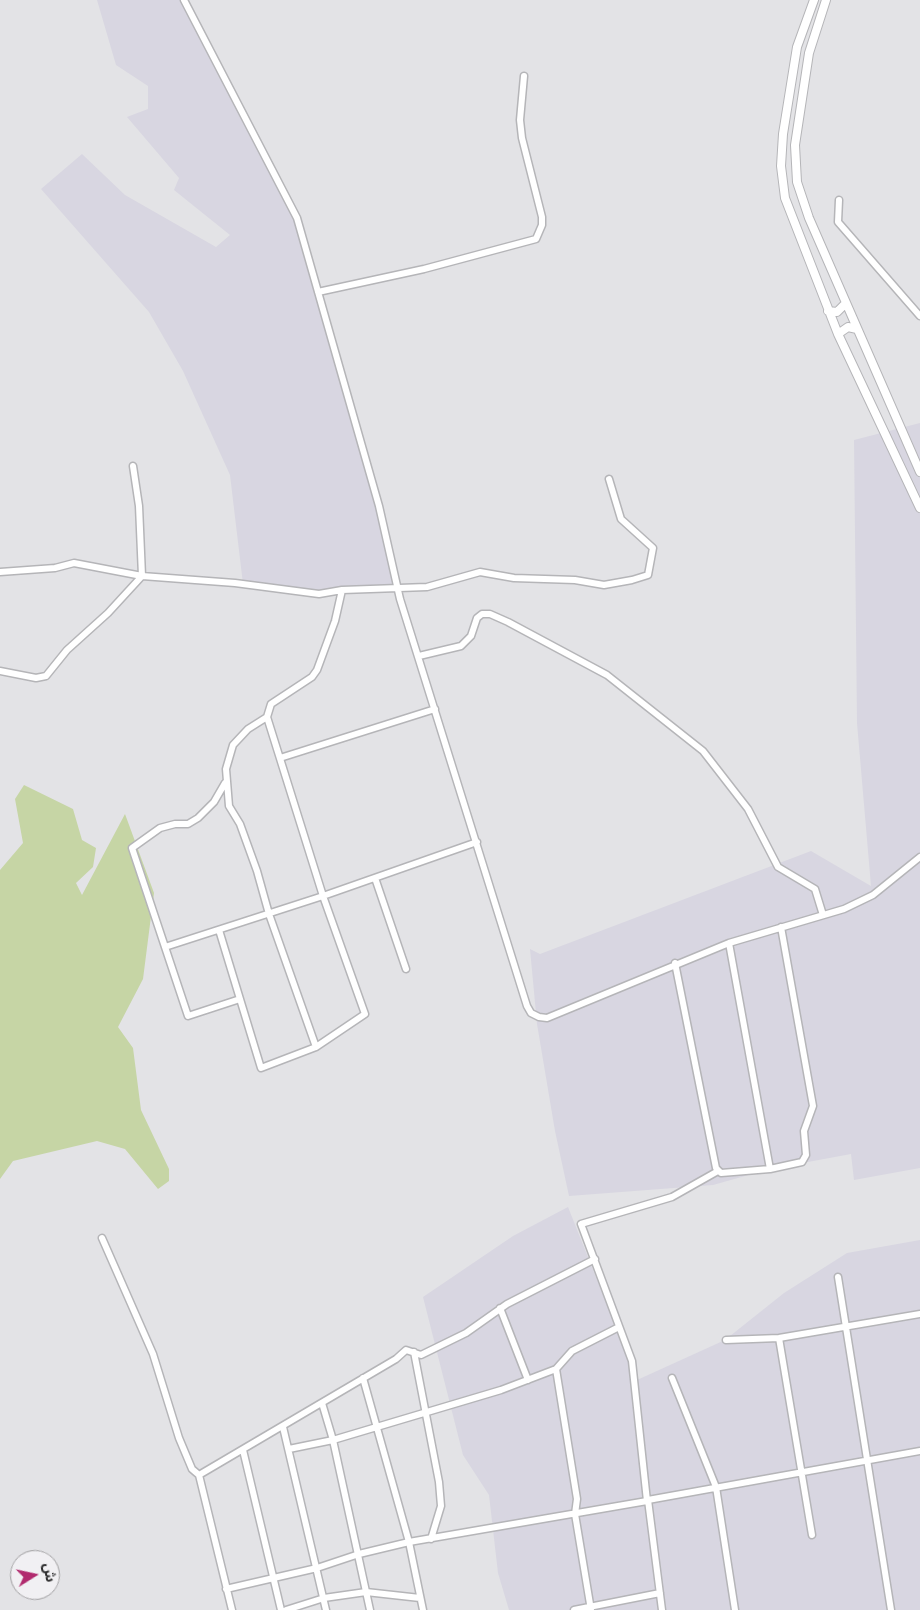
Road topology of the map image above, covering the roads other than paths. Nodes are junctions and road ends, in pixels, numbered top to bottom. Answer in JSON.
{"nodes":[{"id":1,"x":184,"y":0,"type":"edge"},
{"id":2,"x":814,"y":0,"type":"edge"},
{"id":3,"x":826,"y":0,"type":"edge"},
{"id":4,"x":797,"y":47,"type":"junction"},
{"id":5,"x":809,"y":53,"type":"junction"},
{"id":6,"x":524,"y":76,"type":"dead end"},
{"id":7,"x":838,"y":200,"type":"dead end"},
{"id":8,"x":318,"y":292,"type":"junction"},
{"id":9,"x":846,"y":303,"type":"junction"},
{"id":10,"x":828,"y":312,"type":"junction"},
{"id":11,"x":920,"y":316,"type":"edge"},
{"id":12,"x":857,"y":329,"type":"junction"},
{"id":13,"x":838,"y":334,"type":"junction"},
{"id":14,"x":133,"y":466,"type":"dead end"},
{"id":15,"x":920,"y":472,"type":"edge"},
{"id":16,"x":609,"y":479,"type":"dead end"},
{"id":17,"x":920,"y":508,"type":"edge"},
{"id":18,"x":0,"y":572,"type":"edge"},
{"id":19,"x":142,"y":576,"type":"junction"},
{"id":20,"x":398,"y":588,"type":"junction"},
{"id":21,"x":342,"y":590,"type":"junction"},
{"id":22,"x":419,"y":656,"type":"junction"},
{"id":23,"x":0,"y":671,"type":"edge"},
{"id":24,"x":435,"y":709,"type":"junction"},
{"id":25,"x":267,"y":717,"type":"junction"},
{"id":26,"x":280,"y":758,"type":"junction"},
{"id":27,"x":225,"y":783,"type":"junction"},
{"id":28,"x":477,"y":842,"type":"junction"},
{"id":29,"x":920,"y":857,"type":"edge"},
{"id":30,"x":375,"y":878,"type":"junction"},
{"id":31,"x":323,"y":896,"type":"junction"},
{"id":32,"x":268,"y":914,"type":"junction"},
{"id":33,"x":823,"y":915,"type":"junction"},
{"id":34,"x":781,"y":927,"type":"junction"},
{"id":35,"x":219,"y":930,"type":"junction"},
{"id":36,"x":729,"y":943,"type":"junction"},
{"id":37,"x":166,"y":947,"type":"junction"},
{"id":38,"x":675,"y":963,"type":"junction"},
{"id":39,"x":406,"y":969,"type":"dead end"},
{"id":40,"x":240,"y":999,"type":"junction"},
{"id":41,"x":316,"y":1047,"type":"junction"},
{"id":42,"x":770,"y":1169,"type":"junction"},
{"id":43,"x":718,"y":1171,"type":"junction"},
{"id":44,"x":102,"y":1238,"type":"dead end"},
{"id":45,"x":595,"y":1259,"type":"junction"},
{"id":46,"x":838,"y":1277,"type":"dead end"},
{"id":47,"x":500,"y":1308,"type":"junction"},
{"id":48,"x":920,"y":1314,"type":"edge"},
{"id":49,"x":846,"y":1326,"type":"junction"},
{"id":50,"x":619,"y":1327,"type":"junction"},
{"id":51,"x":779,"y":1338,"type":"junction"},
{"id":52,"x":726,"y":1340,"type":"dead end"},
{"id":53,"x":414,"y":1352,"type":"junction"},
{"id":54,"x":556,"y":1369,"type":"junction"},
{"id":55,"x":363,"y":1378,"type":"junction"},
{"id":56,"x":672,"y":1378,"type":"dead end"},
{"id":57,"x":528,"y":1380,"type":"junction"},
{"id":58,"x":322,"y":1403,"type":"junction"},
{"id":59,"x":424,"y":1413,"type":"junction"},
{"id":60,"x":283,"y":1427,"type":"junction"},
{"id":61,"x":378,"y":1427,"type":"junction"},
{"id":62,"x":333,"y":1440,"type":"junction"},
{"id":63,"x":289,"y":1449,"type":"junction"},
{"id":64,"x":243,"y":1450,"type":"junction"},
{"id":65,"x":920,"y":1451,"type":"edge"},
{"id":66,"x":868,"y":1460,"type":"junction"},
{"id":67,"x":800,"y":1472,"type":"junction"},
{"id":68,"x":199,"y":1475,"type":"junction"},
{"id":69,"x":716,"y":1487,"type":"junction"},
{"id":70,"x":647,"y":1501,"type":"junction"},
{"id":71,"x":575,"y":1514,"type":"junction"},
{"id":72,"x":812,"y":1535,"type":"dead end"},
{"id":73,"x":432,"y":1538,"type":"junction"},
{"id":74,"x":409,"y":1542,"type":"junction"},
{"id":75,"x":359,"y":1554,"type":"junction"},
{"id":76,"x":317,"y":1568,"type":"junction"},
{"id":77,"x":273,"y":1578,"type":"junction"},
{"id":78,"x":226,"y":1589,"type":"junction"},
{"id":79,"x":366,"y":1592,"type":"junction"},
{"id":80,"x":660,"y":1593,"type":"junction"},
{"id":81,"x":324,"y":1598,"type":"junction"},
{"id":82,"x":420,"y":1598,"type":"junction"},
{"id":83,"x":591,"y":1608,"type":"edge"},
{"id":84,"x":232,"y":1610,"type":"edge"},
{"id":85,"x":281,"y":1610,"type":"edge"},
{"id":86,"x":286,"y":1610,"type":"edge"},
{"id":87,"x":326,"y":1610,"type":"edge"},
{"id":88,"x":370,"y":1610,"type":"edge"},
{"id":89,"x":423,"y":1610,"type":"edge"},
{"id":90,"x":574,"y":1610,"type":"edge"},
{"id":91,"x":662,"y":1610,"type":"edge"},
{"id":92,"x":735,"y":1610,"type":"edge"},
{"id":93,"x":891,"y":1610,"type":"edge"}],
"edges":[{"from":1,"to":8,"type":"street"},
{"from":2,"to":4,"type":"street"},
{"from":3,"to":5,"type":"street"},
{"from":4,"to":5,"type":"street"},
{"from":4,"to":10,"type":"street"},
{"from":5,"to":9,"type":"street"},
{"from":6,"to":8,"type":"street"},
{"from":7,"to":11,"type":"street"},
{"from":8,"to":20,"type":"street"},
{"from":9,"to":10,"type":"street"},
{"from":9,"to":12,"type":"street"},
{"from":10,"to":13,"type":"street"},
{"from":12,"to":13,"type":"street"},
{"from":12,"to":15,"type":"street"},
{"from":13,"to":17,"type":"street"},
{"from":14,"to":19,"type":"street"},
{"from":16,"to":20,"type":"street"},
{"from":18,"to":19,"type":"street"},
{"from":19,"to":21,"type":"street"},
{"from":19,"to":23,"type":"street"},
{"from":20,"to":21,"type":"street"},
{"from":20,"to":22,"type":"street"},
{"from":21,"to":25,"type":"street"},
{"from":22,"to":24,"type":"street"},
{"from":22,"to":33,"type":"street"},
{"from":24,"to":26,"type":"street"},
{"from":24,"to":28,"type":"street"},
{"from":25,"to":26,"type":"street"},
{"from":25,"to":27,"type":"street"},
{"from":26,"to":31,"type":"street"},
{"from":27,"to":32,"type":"street"},
{"from":27,"to":37,"type":"street"},
{"from":28,"to":30,"type":"street"},
{"from":28,"to":38,"type":"street"},
{"from":29,"to":33,"type":"street"},
{"from":30,"to":31,"type":"street"},
{"from":30,"to":39,"type":"street"},
{"from":31,"to":32,"type":"street"},
{"from":31,"to":41,"type":"street"},
{"from":32,"to":35,"type":"street"},
{"from":32,"to":41,"type":"street"},
{"from":33,"to":34,"type":"street"},
{"from":34,"to":36,"type":"street"},
{"from":34,"to":42,"type":"street"},
{"from":35,"to":37,"type":"street"},
{"from":35,"to":40,"type":"street"},
{"from":36,"to":38,"type":"street"},
{"from":36,"to":42,"type":"street"},
{"from":37,"to":40,"type":"street"},
{"from":38,"to":43,"type":"street"},
{"from":40,"to":41,"type":"street"},
{"from":42,"to":43,"type":"street"},
{"from":43,"to":45,"type":"street"},
{"from":44,"to":68,"type":"street"},
{"from":45,"to":47,"type":"street"},
{"from":45,"to":50,"type":"street"},
{"from":46,"to":49,"type":"street"},
{"from":47,"to":53,"type":"street"},
{"from":47,"to":57,"type":"street"},
{"from":48,"to":49,"type":"street"},
{"from":49,"to":51,"type":"street"},
{"from":49,"to":66,"type":"street"},
{"from":50,"to":54,"type":"street"},
{"from":50,"to":70,"type":"street"},
{"from":51,"to":52,"type":"street"},
{"from":51,"to":67,"type":"street"},
{"from":53,"to":55,"type":"street"},
{"from":53,"to":59,"type":"street"},
{"from":54,"to":57,"type":"street"},
{"from":54,"to":71,"type":"street"},
{"from":55,"to":58,"type":"street"},
{"from":55,"to":61,"type":"street"},
{"from":56,"to":69,"type":"street"},
{"from":57,"to":59,"type":"street"},
{"from":58,"to":60,"type":"street"},
{"from":58,"to":62,"type":"street"},
{"from":59,"to":61,"type":"street"},
{"from":59,"to":73,"type":"street"},
{"from":60,"to":63,"type":"street"},
{"from":60,"to":64,"type":"street"},
{"from":61,"to":62,"type":"street"},
{"from":61,"to":74,"type":"street"},
{"from":62,"to":63,"type":"street"},
{"from":62,"to":75,"type":"street"},
{"from":63,"to":76,"type":"street"},
{"from":64,"to":68,"type":"street"},
{"from":64,"to":77,"type":"street"},
{"from":65,"to":66,"type":"street"},
{"from":66,"to":67,"type":"street"},
{"from":66,"to":93,"type":"street"},
{"from":67,"to":69,"type":"street"},
{"from":67,"to":72,"type":"street"},
{"from":68,"to":78,"type":"street"},
{"from":69,"to":70,"type":"street"},
{"from":69,"to":92,"type":"street"},
{"from":70,"to":71,"type":"street"},
{"from":70,"to":80,"type":"street"},
{"from":71,"to":73,"type":"street"},
{"from":71,"to":83,"type":"street"},
{"from":73,"to":74,"type":"street"},
{"from":74,"to":75,"type":"street"},
{"from":74,"to":82,"type":"street"},
{"from":75,"to":76,"type":"street"},
{"from":75,"to":79,"type":"street"},
{"from":76,"to":77,"type":"street"},
{"from":76,"to":81,"type":"street"},
{"from":77,"to":78,"type":"street"},
{"from":77,"to":85,"type":"street"},
{"from":78,"to":84,"type":"street"},
{"from":79,"to":81,"type":"street"},
{"from":79,"to":82,"type":"street"},
{"from":79,"to":88,"type":"street"},
{"from":80,"to":83,"type":"street"},
{"from":80,"to":91,"type":"street"},
{"from":81,"to":86,"type":"street"},
{"from":81,"to":87,"type":"street"},
{"from":82,"to":89,"type":"street"},
{"from":83,"to":90,"type":"street"}]}
